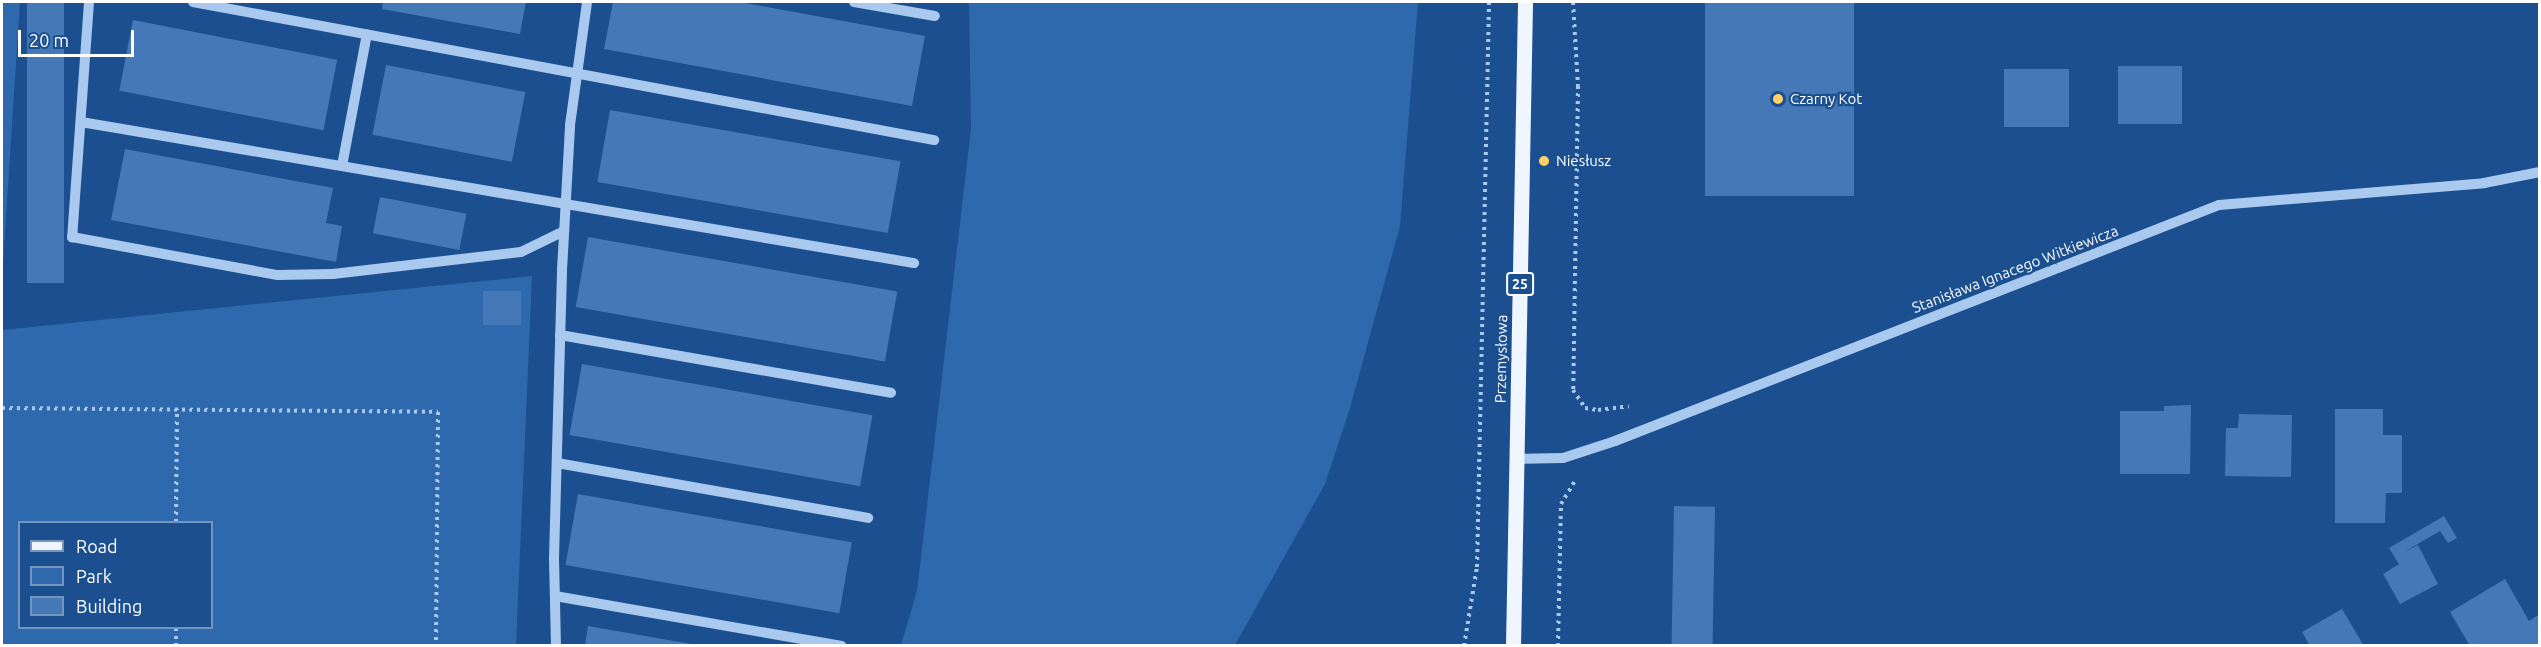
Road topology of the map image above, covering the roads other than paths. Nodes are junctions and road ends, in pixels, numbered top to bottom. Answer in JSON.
{"nodes":[{"id":1,"x":89,"y":2,"type":"edge"},
{"id":2,"x":193,"y":2,"type":"edge"},
{"id":3,"x":586,"y":2,"type":"edge"},
{"id":4,"x":854,"y":2,"type":"edge"},
{"id":5,"x":1525,"y":2,"type":"edge"},
{"id":6,"x":935,"y":16,"type":"dead end"},
{"id":7,"x":367,"y":34,"type":"junction"},
{"id":8,"x":577,"y":73,"type":"junction"},
{"id":9,"x":81,"y":122,"type":"junction"},
{"id":10,"x":934,"y":140,"type":"dead end"},
{"id":11,"x":342,"y":166,"type":"junction"},
{"id":12,"x":2540,"y":172,"type":"edge"},
{"id":13,"x":566,"y":204,"type":"junction"},
{"id":14,"x":564,"y":231,"type":"junction"},
{"id":15,"x":914,"y":263,"type":"dead end"},
{"id":16,"x":560,"y":335,"type":"junction"},
{"id":17,"x":891,"y":393,"type":"dead end"},
{"id":18,"x":1518,"y":459,"type":"junction"},
{"id":19,"x":556,"y":463,"type":"junction"},
{"id":20,"x":868,"y":518,"type":"dead end"},
{"id":21,"x":555,"y":596,"type":"junction"},
{"id":22,"x":556,"y":645,"type":"edge"},
{"id":23,"x":842,"y":645,"type":"edge"},
{"id":24,"x":1513,"y":645,"type":"edge"}],
"edges":[{"from":1,"to":9,"type":"street"},
{"from":2,"to":7,"type":"street"},
{"from":3,"to":8,"type":"street"},
{"from":4,"to":6,"type":"street"},
{"from":5,"to":18,"type":"main road","name":"Przemysłowa","number":"25"},
{"from":7,"to":8,"type":"street"},
{"from":7,"to":11,"type":"street"},
{"from":8,"to":10,"type":"street"},
{"from":8,"to":13,"type":"street"},
{"from":9,"to":11,"type":"street"},
{"from":9,"to":14,"type":"street"},
{"from":11,"to":13,"type":"street"},
{"from":12,"to":18,"type":"street","name":"Stanisława Ignacego Witkiewicza"},
{"from":13,"to":14,"type":"street"},
{"from":13,"to":15,"type":"street"},
{"from":14,"to":16,"type":"street"},
{"from":16,"to":17,"type":"street"},
{"from":16,"to":19,"type":"street"},
{"from":18,"to":24,"type":"main road","name":"Przemysłowa","number":"25"},
{"from":19,"to":20,"type":"street"},
{"from":19,"to":21,"type":"street"},
{"from":21,"to":22,"type":"street"},
{"from":21,"to":23,"type":"street"}]}
